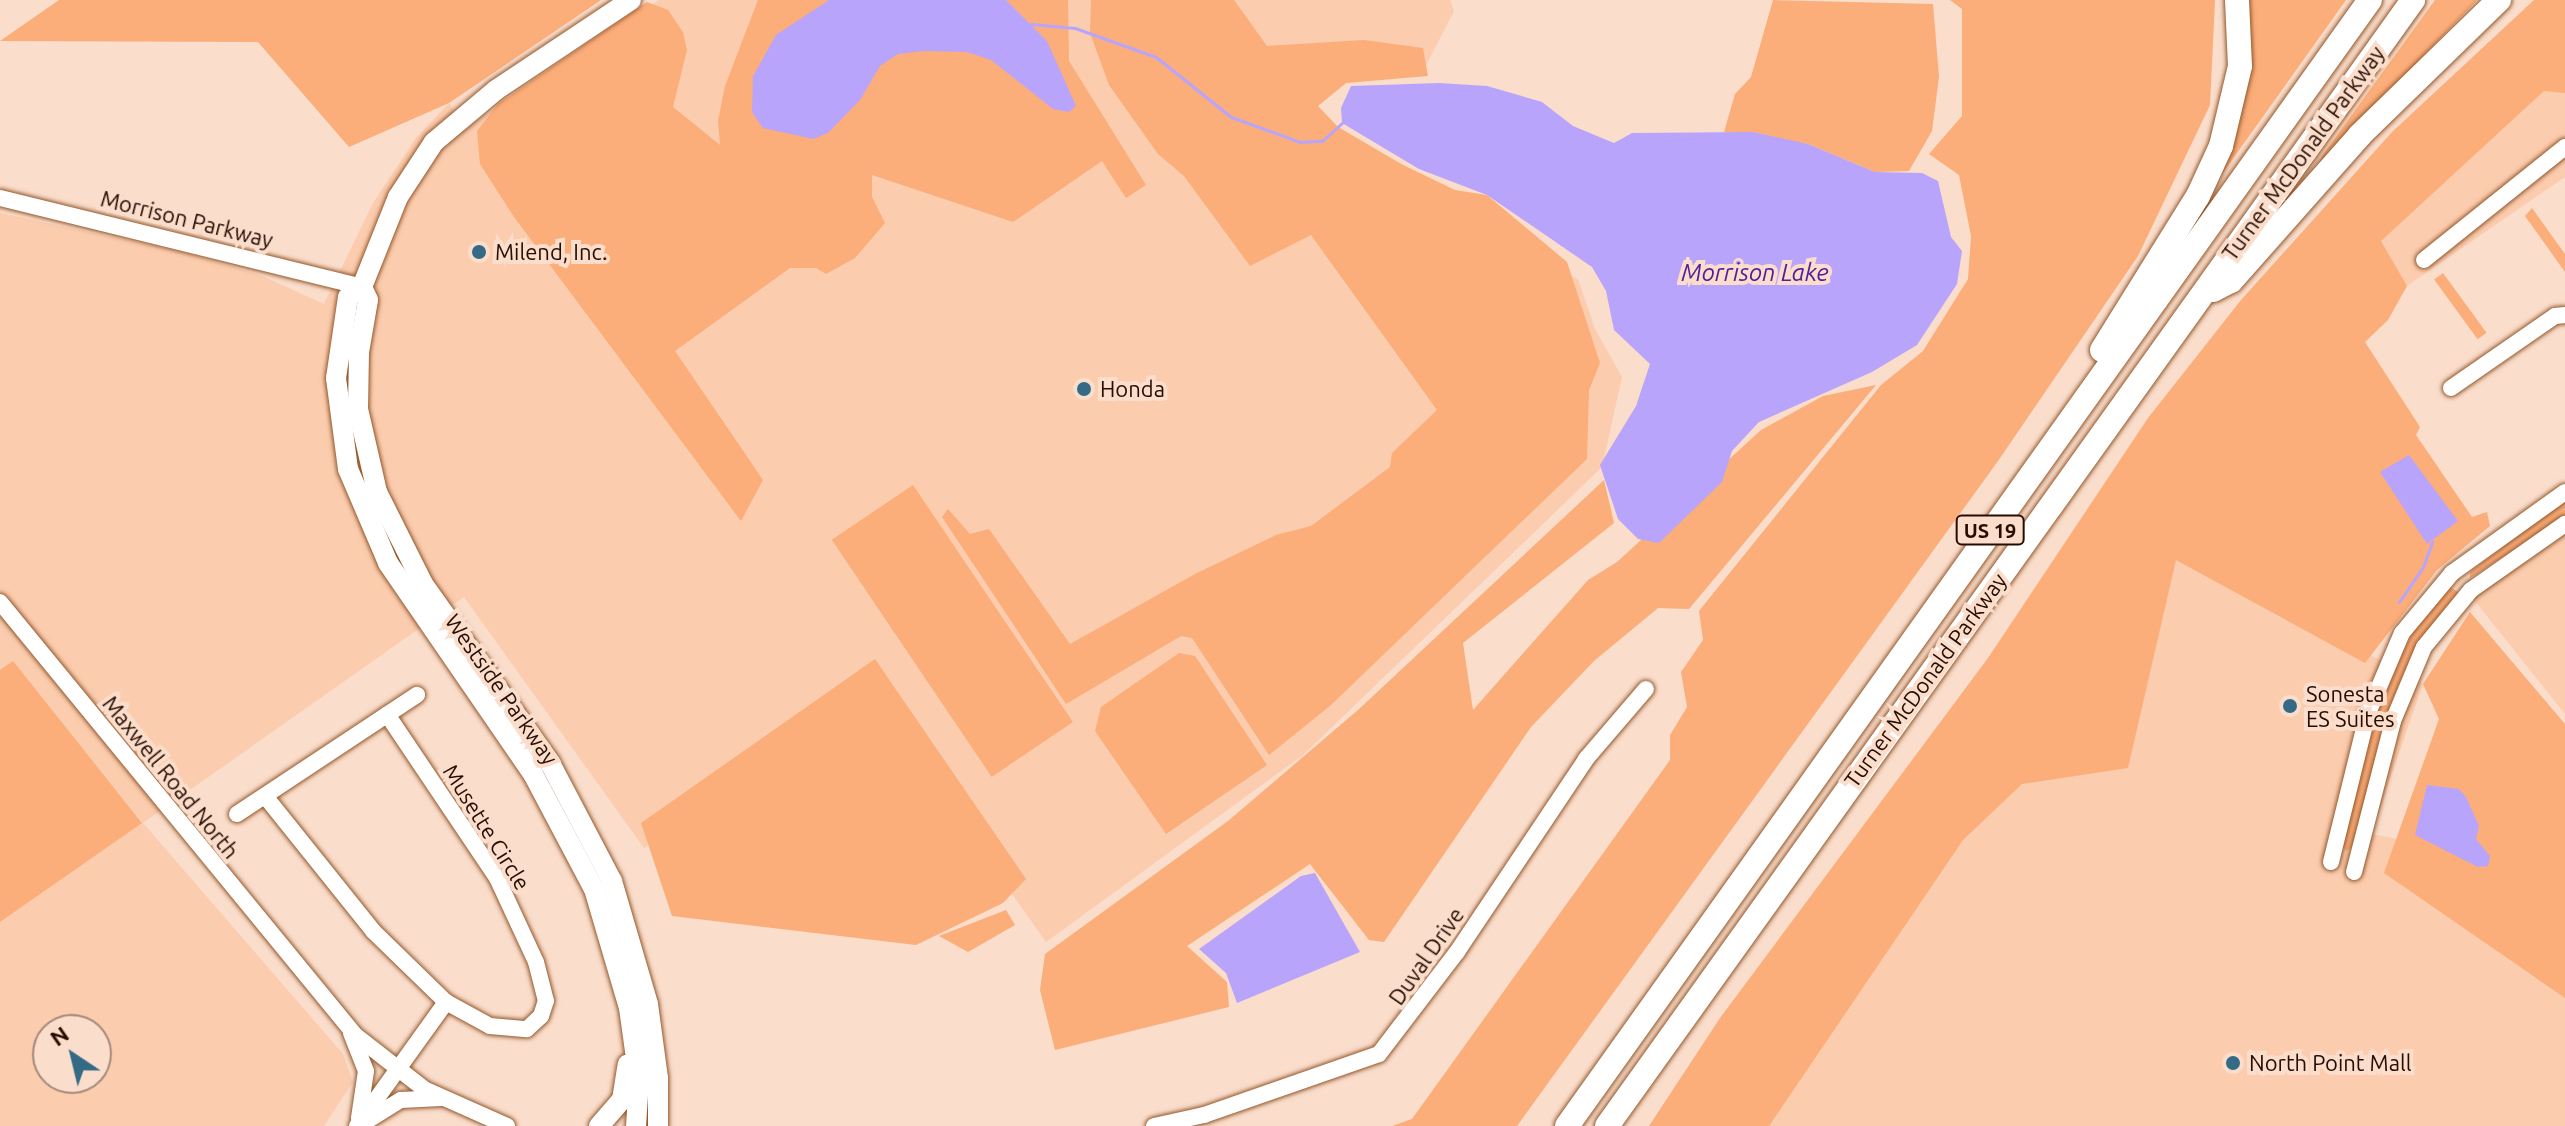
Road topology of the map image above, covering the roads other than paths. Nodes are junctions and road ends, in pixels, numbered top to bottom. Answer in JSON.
{"nodes":[{"id":1,"x":631,"y":0,"type":"edge"},
{"id":2,"x":2237,"y":0,"type":"edge"},
{"id":3,"x":2370,"y":0,"type":"edge"},
{"id":4,"x":2413,"y":0,"type":"edge"},
{"id":5,"x":2499,"y":0,"type":"edge"},
{"id":6,"x":2565,"y":147,"type":"edge"},
{"id":7,"x":0,"y":198,"type":"edge"},
{"id":8,"x":2424,"y":260,"type":"dead end"},
{"id":9,"x":362,"y":287,"type":"junction"},
{"id":10,"x":2200,"y":297,"type":"junction"},
{"id":11,"x":2565,"y":315,"type":"edge"},
{"id":12,"x":2451,"y":388,"type":"dead end"},
{"id":13,"x":2063,"y":427,"type":"junction"},
{"id":14,"x":2565,"y":492,"type":"edge"},
{"id":15,"x":2565,"y":524,"type":"edge"},
{"id":16,"x":0,"y":602,"type":"edge"},
{"id":17,"x":1646,"y":689,"type":"dead end"},
{"id":18,"x":417,"y":695,"type":"dead end"},
{"id":19,"x":387,"y":714,"type":"junction"},
{"id":20,"x":265,"y":796,"type":"junction"},
{"id":21,"x":237,"y":814,"type":"dead end"},
{"id":22,"x":2331,"y":862,"type":"dead end"},
{"id":23,"x":2354,"y":872,"type":"dead end"},
{"id":24,"x":446,"y":1002,"type":"junction"},
{"id":25,"x":630,"y":1020,"type":"junction"},
{"id":26,"x":349,"y":1028,"type":"junction"},
{"id":27,"x":397,"y":1072,"type":"junction"},
{"id":28,"x":443,"y":1099,"type":"junction"},
{"id":29,"x":357,"y":1126,"type":"edge"},
{"id":30,"x":364,"y":1126,"type":"edge"},
{"id":31,"x":507,"y":1126,"type":"edge"},
{"id":32,"x":599,"y":1126,"type":"edge"},
{"id":33,"x":636,"y":1126,"type":"edge"},
{"id":34,"x":658,"y":1126,"type":"edge"},
{"id":35,"x":1154,"y":1126,"type":"edge"},
{"id":36,"x":1567,"y":1126,"type":"edge"},
{"id":37,"x":1607,"y":1126,"type":"edge"}],
"edges":[{"from":1,"to":9,"type":"main road","name":"Westside Parkway"},
{"from":2,"to":13,"type":"highway"},
{"from":3,"to":13,"type":"highway","name":"Turner McDonald Parkway","number":"US 19"},
{"from":4,"to":10,"type":"highway","name":"Turner McDonald Parkway","number":"US 19"},
{"from":5,"to":10,"type":"highway"},
{"from":6,"to":8,"type":"street"},
{"from":7,"to":9,"type":"street","name":"Morrison Parkway"},
{"from":9,"to":25,"type":"main road","name":"Westside Parkway"},
{"from":9,"to":34,"type":"main road","name":"Westside Parkway"},
{"from":10,"to":37,"type":"highway","name":"Turner McDonald Parkway","number":"US 19"},
{"from":11,"to":12,"type":"street"},
{"from":13,"to":36,"type":"highway","name":"Turner McDonald Parkway","number":"US 19"},
{"from":14,"to":22,"type":"street"},
{"from":15,"to":23,"type":"street"},
{"from":16,"to":26,"type":"street","name":"Maxwell Road North"},
{"from":17,"to":35,"type":"street","name":"Duval Drive"},
{"from":18,"to":19,"type":"street"},
{"from":19,"to":20,"type":"street"},
{"from":19,"to":24,"type":"street","name":"Musette Circle"},
{"from":20,"to":21,"type":"street"},
{"from":20,"to":24,"type":"street","name":"Musette Circle"},
{"from":24,"to":27,"type":"street"},
{"from":25,"to":32,"type":"main road"},
{"from":25,"to":33,"type":"main road","name":"Westside Parkway"},
{"from":26,"to":27,"type":"street"},
{"from":26,"to":29,"type":"street"},
{"from":27,"to":28,"type":"street"},
{"from":27,"to":29,"type":"street"},
{"from":28,"to":30,"type":"street"},
{"from":28,"to":31,"type":"street"}]}
